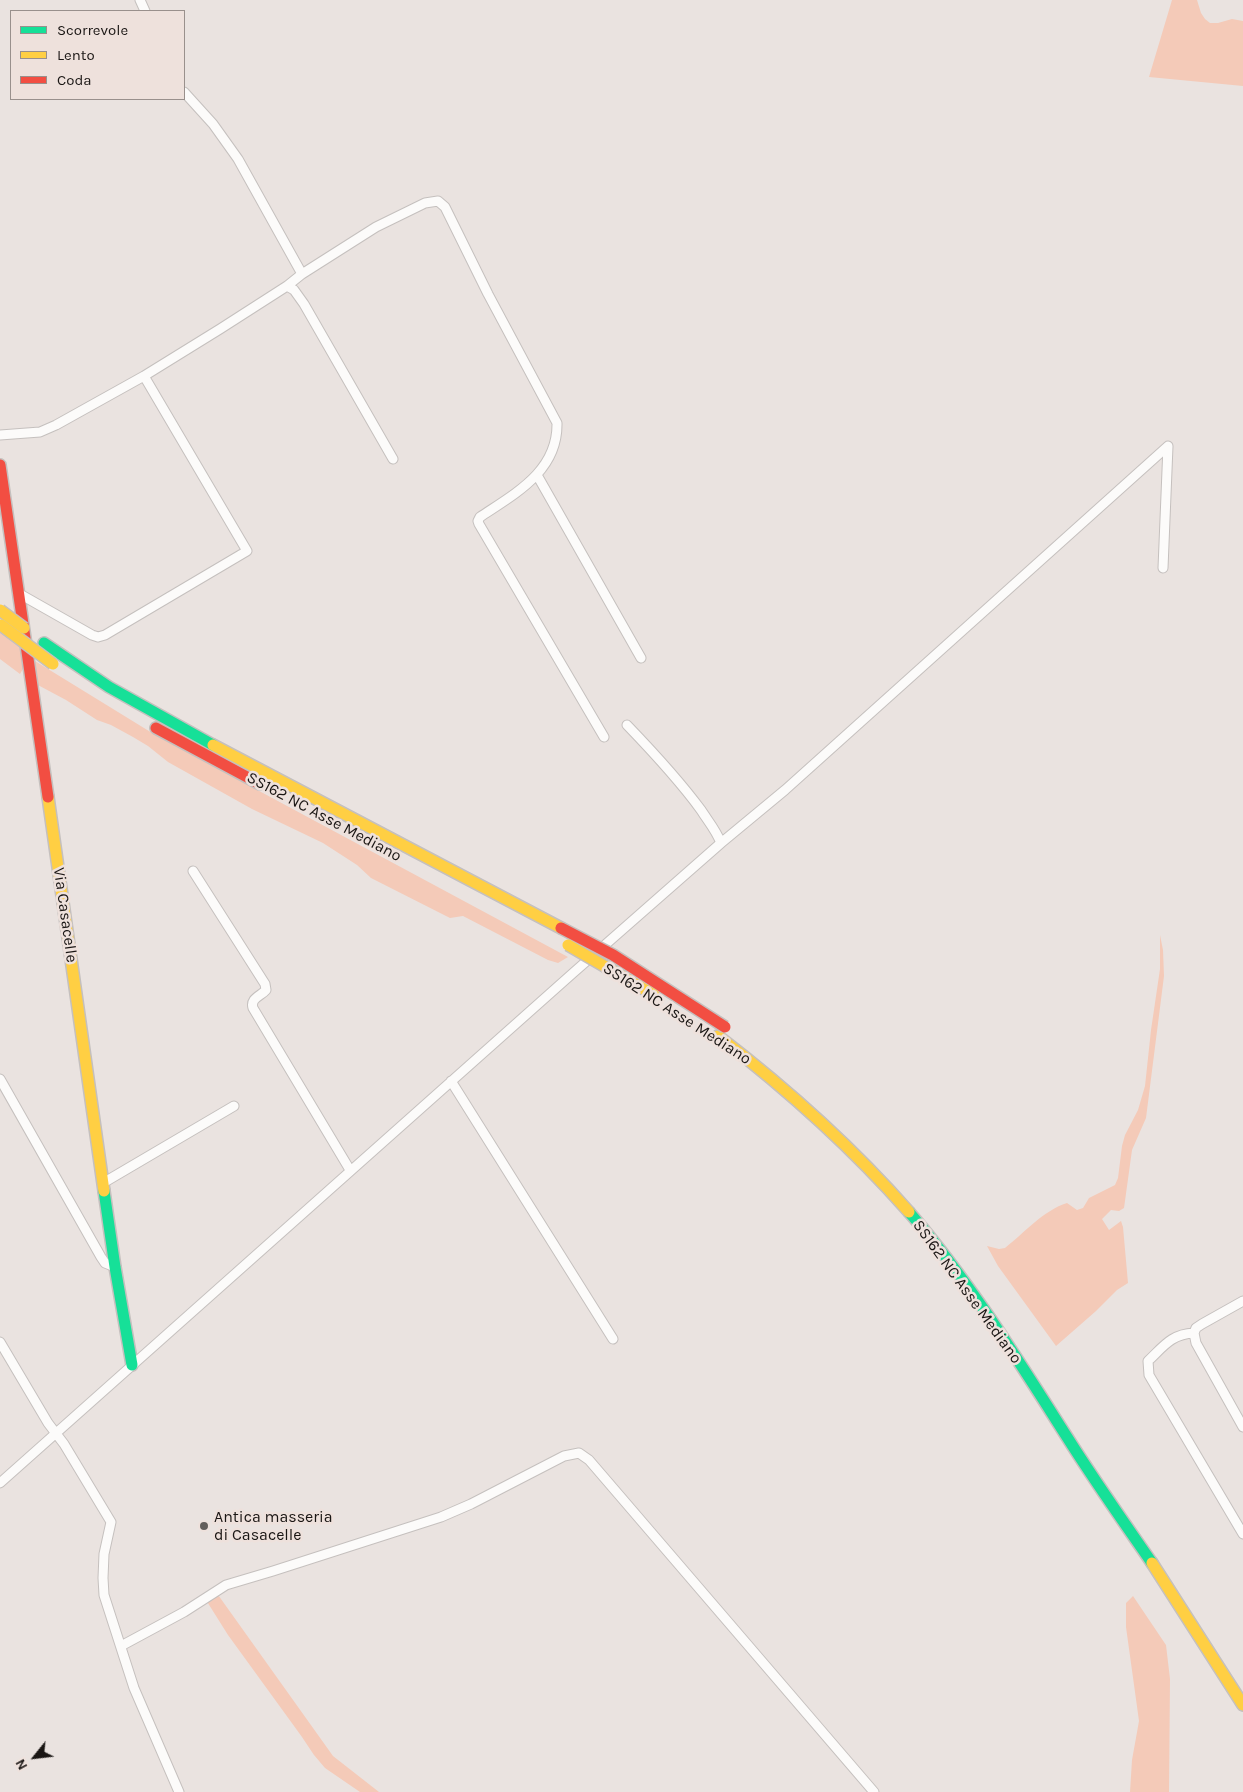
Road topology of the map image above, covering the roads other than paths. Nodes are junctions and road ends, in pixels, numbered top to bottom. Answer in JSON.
{"nodes":[{"id":1,"x":185,"y":93,"type":"edge"},
{"id":2,"x":302,"y":274,"type":"junction"},
{"id":3,"x":287,"y":286,"type":"junction"},
{"id":4,"x":144,"y":376,"type":"junction"},
{"id":5,"x":0,"y":435,"type":"edge"},
{"id":6,"x":392,"y":459,"type":"dead end"},
{"id":7,"x":0,"y":465,"type":"edge"},
{"id":8,"x":536,"y":476,"type":"junction"},
{"id":9,"x":1163,"y":568,"type":"dead end"},
{"id":10,"x":18,"y":593,"type":"junction"},
{"id":11,"x":0,"y":610,"type":"edge"},
{"id":12,"x":1,"y":625,"type":"edge"},
{"id":13,"x":641,"y":658,"type":"dead end"},
{"id":14,"x":57,"y":666,"type":"dead end"},
{"id":15,"x":84,"y":684,"type":"dead end"},
{"id":16,"x":115,"y":704,"type":"dead end"},
{"id":17,"x":148,"y":723,"type":"dead end"},
{"id":18,"x":627,"y":725,"type":"dead end"},
{"id":19,"x":604,"y":737,"type":"dead end"},
{"id":20,"x":267,"y":788,"type":"dead end"},
{"id":21,"x":720,"y":843,"type":"junction"},
{"id":22,"x":193,"y":871,"type":"dead end"},
{"id":23,"x":722,"y":1032,"type":"junction"},
{"id":24,"x":740,"y":1038,"type":"dead end"},
{"id":25,"x":0,"y":1079,"type":"edge"},
{"id":26,"x":451,"y":1081,"type":"junction"},
{"id":27,"x":234,"y":1106,"type":"dead end"},
{"id":28,"x":350,"y":1170,"type":"junction"},
{"id":29,"x":898,"y":1182,"type":"dead end"},
{"id":30,"x":103,"y":1183,"type":"junction"},
{"id":31,"x":115,"y":1267,"type":"junction"},
{"id":32,"x":1243,"y":1301,"type":"edge"},
{"id":33,"x":1194,"y":1333,"type":"junction"},
{"id":34,"x":613,"y":1339,"type":"dead end"},
{"id":35,"x":0,"y":1342,"type":"edge"},
{"id":36,"x":132,"y":1365,"type":"junction"},
{"id":37,"x":1027,"y":1365,"type":"junction"},
{"id":38,"x":1064,"y":1410,"type":"dead end"},
{"id":39,"x":1243,"y":1427,"type":"edge"},
{"id":40,"x":56,"y":1433,"type":"junction"},
{"id":41,"x":0,"y":1483,"type":"edge"},
{"id":42,"x":1134,"y":1516,"type":"dead end"},
{"id":43,"x":1243,"y":1534,"type":"edge"},
{"id":44,"x":121,"y":1646,"type":"junction"},
{"id":45,"x":1221,"y":1650,"type":"dead end"},
{"id":46,"x":1243,"y":1705,"type":"edge"},
{"id":47,"x":179,"y":1792,"type":"edge"},
{"id":48,"x":874,"y":1792,"type":"edge"}],
"edges":[{"from":1,"to":2,"type":"street"},
{"from":2,"to":3,"type":"street"},
{"from":2,"to":8,"type":"street"},
{"from":3,"to":4,"type":"street"},
{"from":3,"to":6,"type":"street"},
{"from":4,"to":5,"type":"street"},
{"from":4,"to":10,"type":"street"},
{"from":7,"to":10,"type":"main road","name":"Via Casacelle"},
{"from":8,"to":13,"type":"street"},
{"from":8,"to":19,"type":"street"},
{"from":9,"to":21,"type":"street"},
{"from":10,"to":30,"type":"main road","name":"Via Casacelle"},
{"from":11,"to":23,"type":"main road","name":"SS162 NC Asse Mediano","bridge":true},
{"from":12,"to":14,"type":"main road","bridge":true},
{"from":15,"to":16,"type":"main road"},
{"from":17,"to":20,"type":"main road","name":"SS162 NC Asse Mediano"},
{"from":18,"to":21,"type":"street"},
{"from":21,"to":26,"type":"street"},
{"from":22,"to":28,"type":"street"},
{"from":23,"to":24,"type":"main road","name":"SS162 NC Asse Mediano"},
{"from":23,"to":37,"type":"main road","name":"SS162 NC Asse Mediano"},
{"from":25,"to":31,"type":"street"},
{"from":26,"to":28,"type":"street"},
{"from":26,"to":34,"type":"street"},
{"from":27,"to":30,"type":"street"},
{"from":28,"to":36,"type":"street"},
{"from":29,"to":37,"type":"main road","name":"SS162 NC Asse Mediano"},
{"from":30,"to":31,"type":"main road","name":"Via Casacelle"},
{"from":31,"to":36,"type":"main road","name":"Via Casacelle"},
{"from":32,"to":33,"type":"street"},
{"from":33,"to":39,"type":"street"},
{"from":33,"to":43,"type":"street"},
{"from":35,"to":40,"type":"street"},
{"from":36,"to":40,"type":"street"},
{"from":37,"to":38,"type":"main road","name":"SS162 NC Asse Mediano"},
{"from":37,"to":46,"type":"main road","name":"SS162 NC Asse Mediano"},
{"from":40,"to":41,"type":"street"},
{"from":40,"to":44,"type":"street"},
{"from":42,"to":45,"type":"main road"},
{"from":44,"to":47,"type":"street"},
{"from":44,"to":48,"type":"street"}]}
